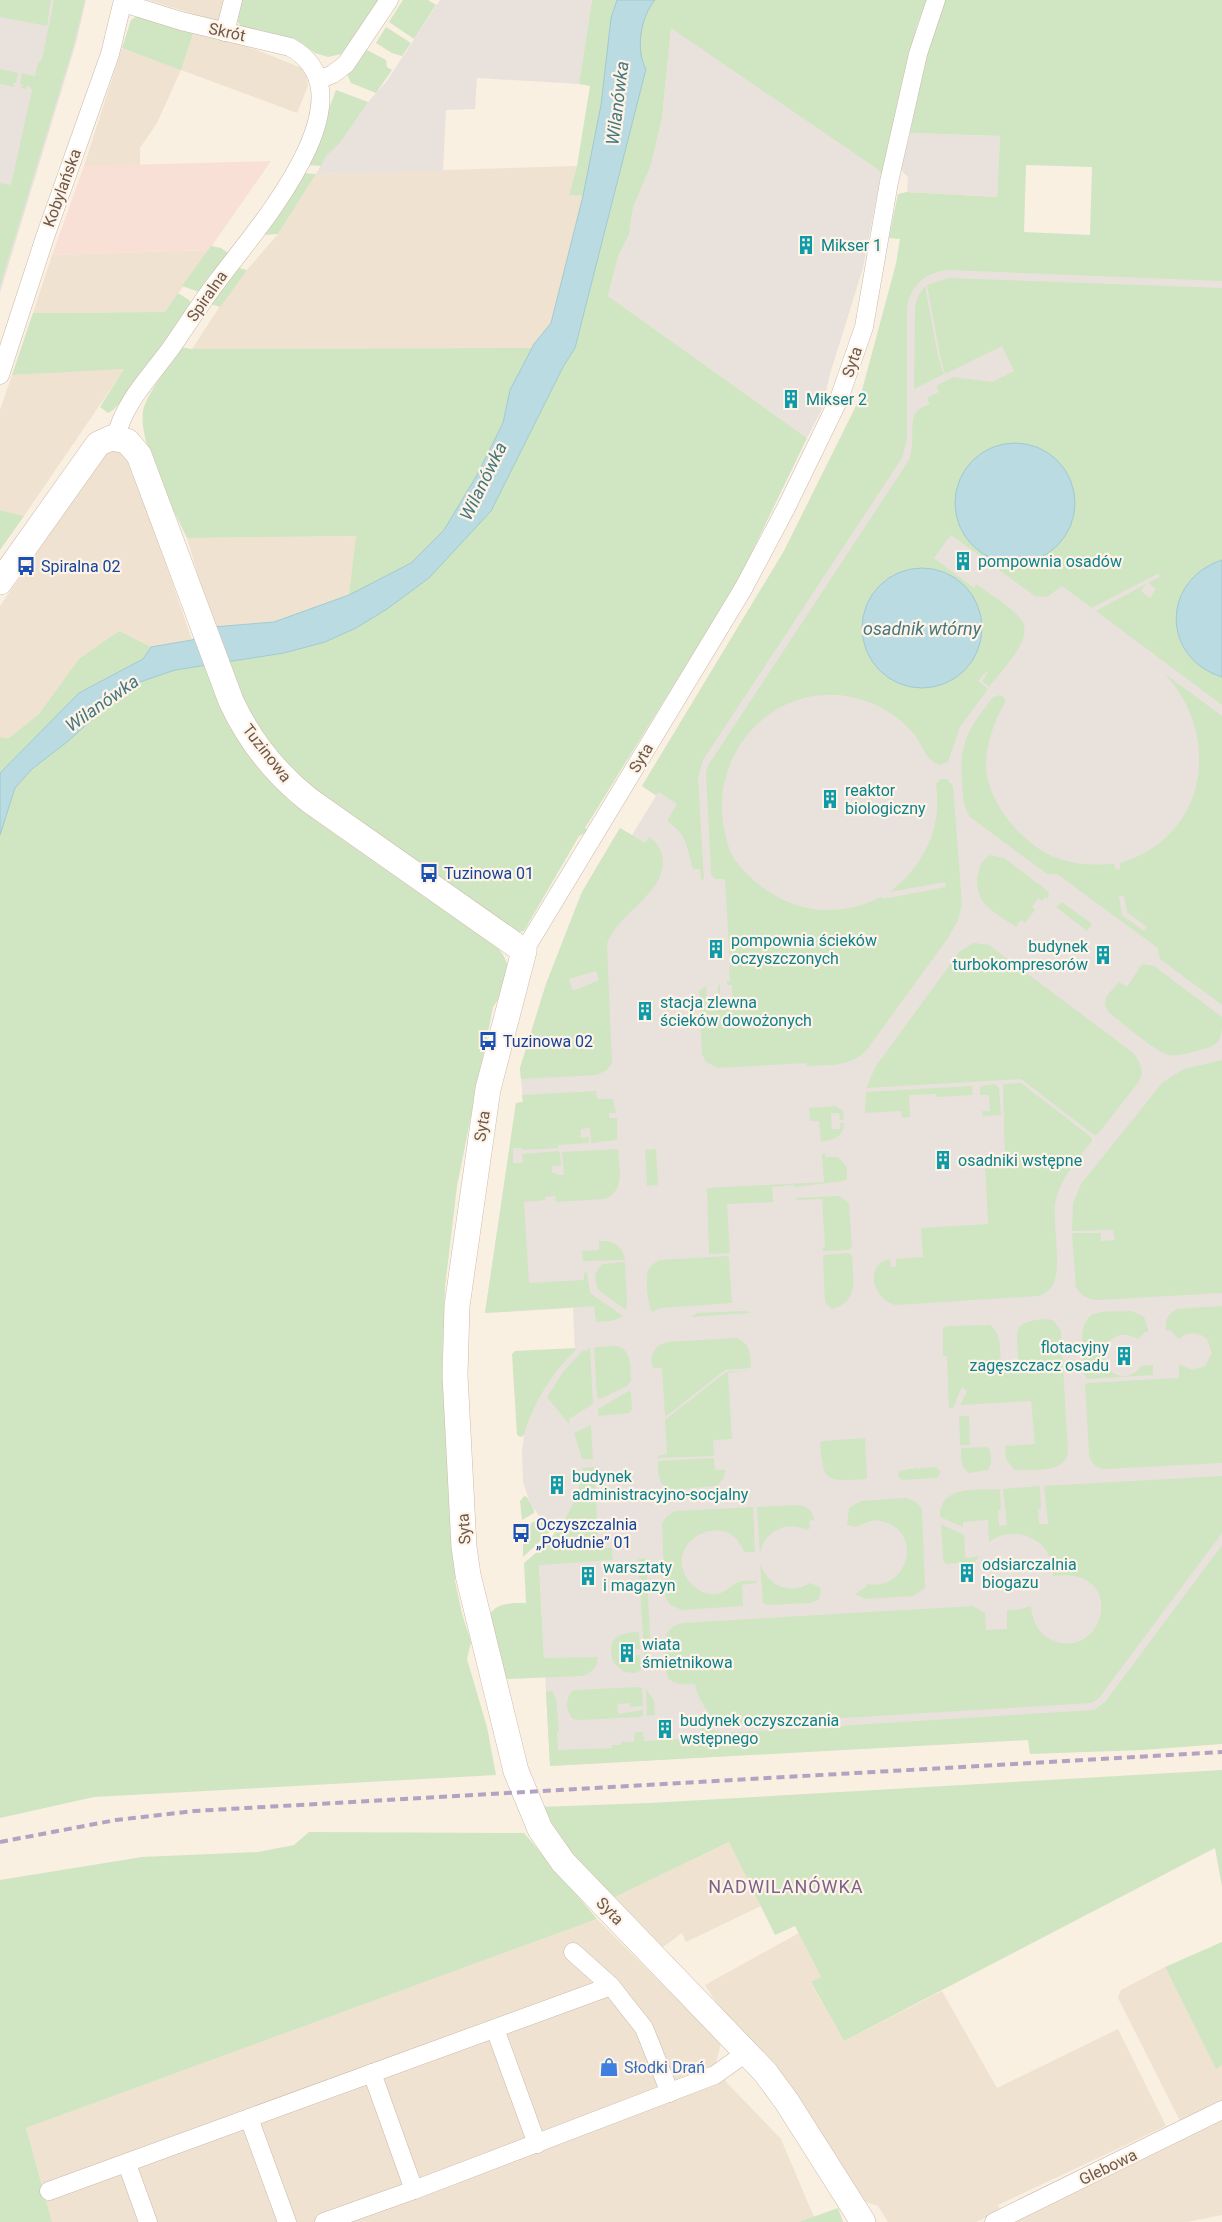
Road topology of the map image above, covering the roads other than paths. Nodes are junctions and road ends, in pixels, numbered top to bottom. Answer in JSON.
{"nodes":[{"id":1,"x":233,"y":0,"type":"edge"},
{"id":2,"x":389,"y":0,"type":"edge"},
{"id":3,"x":936,"y":0,"type":"edge"},
{"id":4,"x":123,"y":2,"type":"edge"},
{"id":5,"x":224,"y":32,"type":"junction"},
{"id":6,"x":318,"y":80,"type":"junction"},
{"id":7,"x":0,"y":375,"type":"edge"},
{"id":8,"x":116,"y":437,"type":"junction"},
{"id":9,"x":0,"y":582,"type":"edge"},
{"id":10,"x":524,"y":951,"type":"junction"},
{"id":11,"x":573,"y":1952,"type":"dead end"},
{"id":12,"x":611,"y":1986,"type":"junction"},
{"id":13,"x":495,"y":2029,"type":"junction"},
{"id":14,"x":747,"y":2052,"type":"junction"},
{"id":15,"x":372,"y":2073,"type":"junction"},
{"id":16,"x":670,"y":2093,"type":"junction"},
{"id":17,"x":1222,"y":2110,"type":"edge"},
{"id":18,"x":249,"y":2118,"type":"junction"},
{"id":19,"x":537,"y":2144,"type":"junction"},
{"id":20,"x":127,"y":2164,"type":"junction"},
{"id":21,"x":414,"y":2190,"type":"junction"},
{"id":22,"x":50,"y":2191,"type":"dead end"},
{"id":23,"x":148,"y":2222,"type":"edge"},
{"id":24,"x":287,"y":2222,"type":"edge"},
{"id":25,"x":324,"y":2222,"type":"edge"},
{"id":26,"x":863,"y":2222,"type":"edge"},
{"id":27,"x":994,"y":2222,"type":"edge"}],
"edges":[{"from":1,"to":5,"type":"street"},
{"from":2,"to":6,"type":"street"},
{"from":3,"to":10,"type":"street","name":"Syta"},
{"from":4,"to":5,"type":"street","name":"Skrót"},
{"from":4,"to":7,"type":"street","name":"Kobylańska"},
{"from":5,"to":6,"type":"street","name":"Skrót"},
{"from":6,"to":8,"type":"street","name":"Spiralna"},
{"from":8,"to":9,"type":"street"},
{"from":8,"to":10,"type":"street","name":"Tuzinowa"},
{"from":10,"to":14,"type":"street","name":"Syta"},
{"from":11,"to":12,"type":"street"},
{"from":12,"to":13,"type":"street"},
{"from":12,"to":16,"type":"street"},
{"from":13,"to":15,"type":"street"},
{"from":13,"to":19,"type":"street"},
{"from":14,"to":16,"type":"street"},
{"from":14,"to":26,"type":"street","name":"Syta"},
{"from":15,"to":18,"type":"street"},
{"from":15,"to":21,"type":"street"},
{"from":16,"to":19,"type":"street"},
{"from":17,"to":27,"type":"street","name":"Glebowa"},
{"from":18,"to":20,"type":"street"},
{"from":18,"to":24,"type":"street"},
{"from":19,"to":21,"type":"street"},
{"from":20,"to":22,"type":"street"},
{"from":20,"to":23,"type":"street"},
{"from":21,"to":25,"type":"street"}]}
